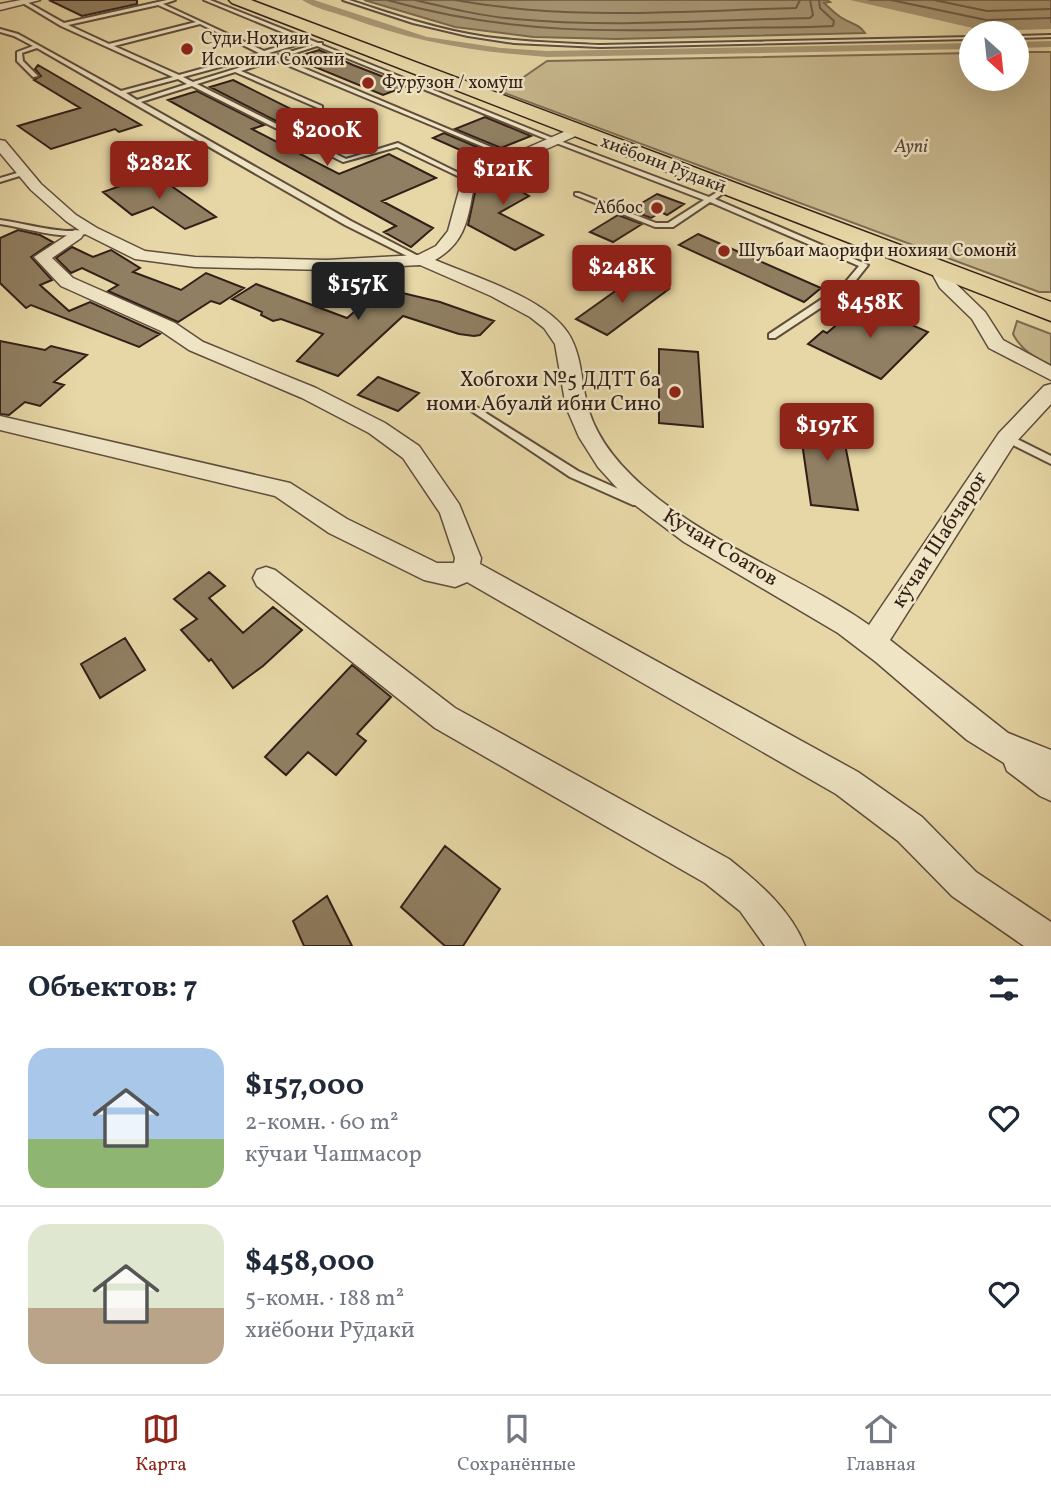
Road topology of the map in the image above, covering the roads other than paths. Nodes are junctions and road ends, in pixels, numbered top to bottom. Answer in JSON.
{"nodes":[{"id":1,"x":35,"y":0,"type":"edge"},
{"id":2,"x":152,"y":0,"type":"edge"},
{"id":3,"x":173,"y":0,"type":"edge"},
{"id":4,"x":206,"y":0,"type":"edge"},
{"id":5,"x":237,"y":0,"type":"edge"},
{"id":6,"x":345,"y":0,"type":"edge"},
{"id":7,"x":23,"y":2,"type":"junction"},
{"id":8,"x":159,"y":3,"type":"junction"},
{"id":9,"x":0,"y":7,"type":"edge"},
{"id":10,"x":200,"y":22,"type":"junction"},
{"id":11,"x":62,"y":26,"type":"junction"},
{"id":12,"x":0,"y":30,"type":"edge"},
{"id":13,"x":1051,"y":36,"type":"edge"},
{"id":14,"x":1029,"y":37,"type":"edge"},
{"id":15,"x":959,"y":38,"type":"edge"},
{"id":16,"x":321,"y":39,"type":"junction"},
{"id":17,"x":37,"y":46,"type":"junction"},
{"id":18,"x":108,"y":46,"type":"junction"},
{"id":19,"x":264,"y":53,"type":"junction"},
{"id":20,"x":277,"y":58,"type":"junction"},
{"id":21,"x":237,"y":71,"type":"junction"},
{"id":22,"x":36,"y":76,"type":"dead end"},
{"id":23,"x":178,"y":77,"type":"junction"},
{"id":24,"x":192,"y":84,"type":"junction"},
{"id":25,"x":121,"y":93,"type":"junction"},
{"id":26,"x":135,"y":102,"type":"junction"},
{"id":27,"x":320,"y":107,"type":"dead end"},
{"id":28,"x":575,"y":131,"type":"junction"},
{"id":29,"x":553,"y":140,"type":"junction"},
{"id":30,"x":0,"y":144,"type":"edge"},
{"id":31,"x":512,"y":157,"type":"junction"},
{"id":32,"x":24,"y":173,"type":"junction"},
{"id":33,"x":468,"y":179,"type":"junction"},
{"id":34,"x":0,"y":180,"type":"edge"},
{"id":35,"x":577,"y":194,"type":"dead end"},
{"id":36,"x":718,"y":194,"type":"junction"},
{"id":37,"x":0,"y":222,"type":"edge"},
{"id":38,"x":83,"y":233,"type":"junction"},
{"id":39,"x":879,"y":247,"type":"junction"},
{"id":40,"x":422,"y":260,"type":"junction"},
{"id":41,"x":864,"y":265,"type":"junction"},
{"id":42,"x":937,"y":268,"type":"junction"},
{"id":43,"x":987,"y":288,"type":"junction"},
{"id":44,"x":1051,"y":312,"type":"edge"},
{"id":45,"x":979,"y":316,"type":"junction"},
{"id":46,"x":772,"y":336,"type":"dead end"},
{"id":47,"x":1051,"y":374,"type":"edge"},
{"id":48,"x":1051,"y":391,"type":"edge"},
{"id":49,"x":470,"y":406,"type":"dead end"},
{"id":50,"x":0,"y":424,"type":"edge"},
{"id":51,"x":1007,"y":438,"type":"junction"},
{"id":52,"x":1051,"y":460,"type":"edge"},
{"id":53,"x":656,"y":510,"type":"junction"},
{"id":54,"x":466,"y":569,"type":"junction"},
{"id":55,"x":265,"y":578,"type":"dead end"},
{"id":56,"x":873,"y":642,"type":"junction"},
{"id":57,"x":999,"y":745,"type":"junction"},
{"id":58,"x":1051,"y":765,"type":"edge"},
{"id":59,"x":1051,"y":785,"type":"edge"},
{"id":60,"x":1051,"y":943,"type":"edge"},
{"id":61,"x":787,"y":946,"type":"edge"}],
"edges":[{"from":1,"to":7,"type":"street"},
{"from":2,"to":8,"type":"lane"},
{"from":3,"to":8,"type":"lane"},
{"from":4,"to":16,"type":"lane"},
{"from":5,"to":16,"type":"highway","name":"хиёбони Рӯдакӣ"},
{"from":6,"to":15,"type":"lane"},
{"from":7,"to":9,"type":"street"},
{"from":7,"to":11,"type":"lane"},
{"from":8,"to":10,"type":"lane"},
{"from":8,"to":11,"type":"lane"},
{"from":10,"to":18,"type":"lane"},
{"from":10,"to":19,"type":"lane"},
{"from":11,"to":18,"type":"lane"},
{"from":12,"to":17,"type":"lane"},
{"from":13,"to":14,"type":"lane"},
{"from":16,"to":19,"type":"lane"},
{"from":16,"to":20,"type":"lane"},
{"from":16,"to":28,"type":"highway","name":"хиёбони Рӯдакӣ"},
{"from":16,"to":29,"type":"lane"},
{"from":17,"to":22,"type":"lane"},
{"from":17,"to":25,"type":"lane"},
{"from":18,"to":23,"type":"lane"},
{"from":19,"to":20,"type":"lane"},
{"from":19,"to":23,"type":"lane"},
{"from":20,"to":21,"type":"lane"},
{"from":20,"to":31,"type":"lane"},
{"from":21,"to":24,"type":"lane"},
{"from":21,"to":27,"type":"lane"},
{"from":23,"to":24,"type":"lane"},
{"from":23,"to":25,"type":"lane"},
{"from":24,"to":26,"type":"lane"},
{"from":24,"to":33,"type":"lane"},
{"from":25,"to":26,"type":"lane"},
{"from":26,"to":40,"type":"lane"},
{"from":28,"to":29,"type":"street"},
{"from":28,"to":36,"type":"highway","name":"хиёбони Рӯдакӣ"},
{"from":29,"to":31,"type":"street"},
{"from":29,"to":36,"type":"lane"},
{"from":30,"to":32,"type":"street"},
{"from":31,"to":33,"type":"street"},
{"from":32,"to":34,"type":"lane"},
{"from":32,"to":38,"type":"street"},
{"from":33,"to":40,"type":"street"},
{"from":35,"to":36,"type":"lane"},
{"from":36,"to":39,"type":"highway","name":"хиёбони Рӯдакӣ"},
{"from":36,"to":41,"type":"lane"},
{"from":37,"to":38,"type":"lane"},
{"from":38,"to":40,"type":"street"},
{"from":38,"to":54,"type":"street"},
{"from":39,"to":41,"type":"lane"},
{"from":39,"to":42,"type":"highway","name":"хиёбони Рӯдакӣ"},
{"from":40,"to":53,"type":"street","name":"Кучаи Соатов"},
{"from":41,"to":46,"type":"lane"},
{"from":42,"to":43,"type":"highway","name":"хиёбони Рӯдакӣ"},
{"from":42,"to":45,"type":"street"},
{"from":43,"to":44,"type":"highway","name":"хиёбони Рӯдакӣ"},
{"from":43,"to":45,"type":"street"},
{"from":45,"to":47,"type":"street"},
{"from":48,"to":51,"type":"street","name":"кӯчаи Шабчароғ"},
{"from":49,"to":53,"type":"lane"},
{"from":50,"to":54,"type":"street"},
{"from":51,"to":52,"type":"lane"},
{"from":51,"to":56,"type":"street","name":"кӯчаи Шабчароғ"},
{"from":53,"to":56,"type":"street","name":"Кучаи Соатов"},
{"from":54,"to":60,"type":"street"},
{"from":55,"to":61,"type":"street"},
{"from":56,"to":57,"type":"street","name":"Кучаи Соатов"},
{"from":57,"to":58,"type":"street","name":"Кучаи Соатов"},
{"from":57,"to":59,"type":"street"}]}
